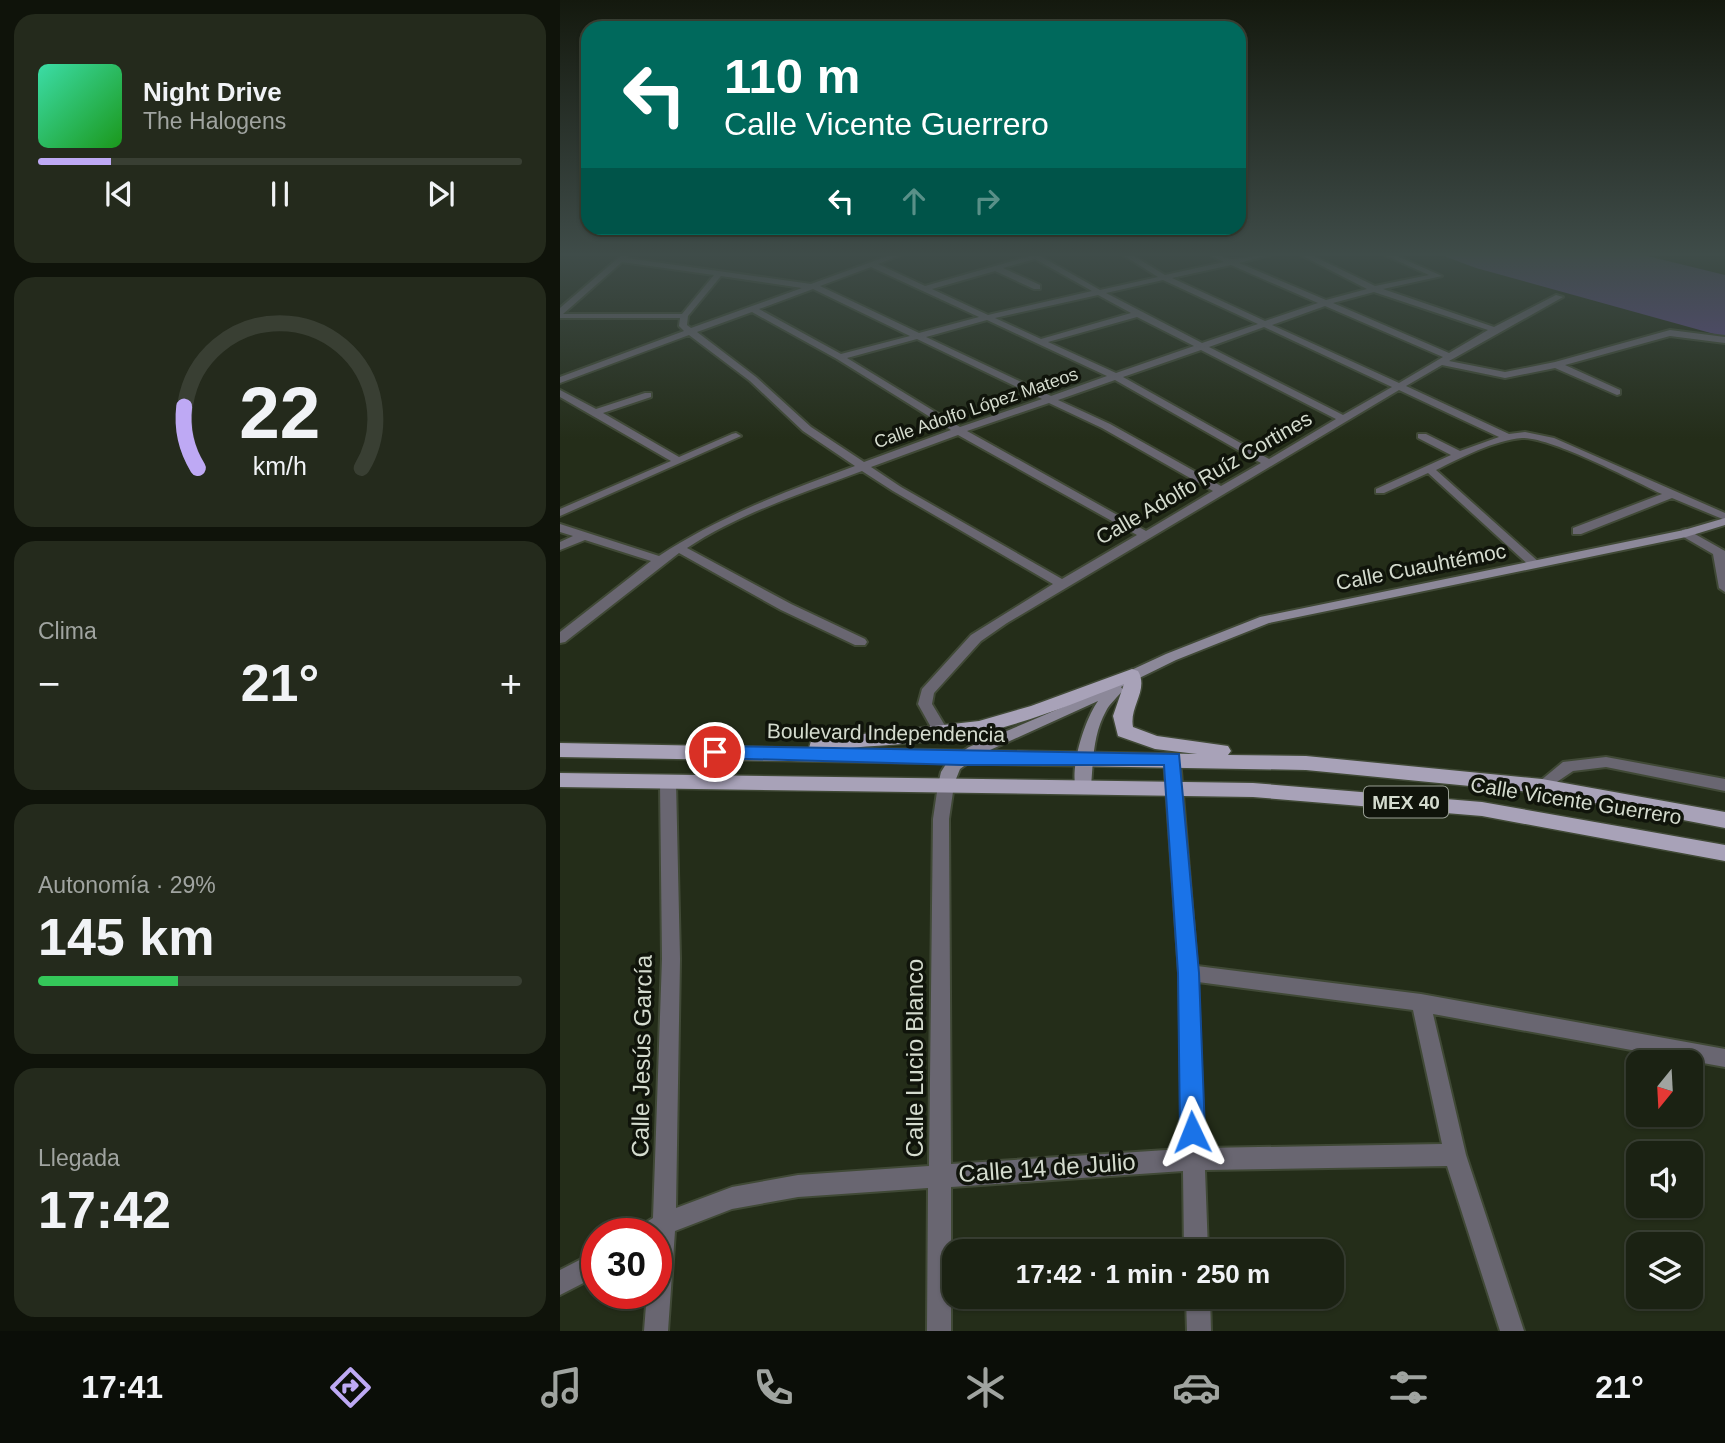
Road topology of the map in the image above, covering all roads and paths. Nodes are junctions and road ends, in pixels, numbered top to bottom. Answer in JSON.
{"nodes":[{"id":1,"x":629,"y":315,"type":"edge"},
{"id":2,"x":739,"y":315,"type":"edge"},
{"id":3,"x":764,"y":315,"type":"edge"},
{"id":4,"x":875,"y":315,"type":"edge"},
{"id":5,"x":985,"y":315,"type":"edge"},
{"id":6,"x":997,"y":315,"type":"edge"},
{"id":7,"x":1134,"y":315,"type":"edge"},
{"id":8,"x":1140,"y":315,"type":"edge"},
{"id":9,"x":1245,"y":315,"type":"edge"},
{"id":10,"x":1290,"y":315,"type":"edge"},
{"id":11,"x":1352,"y":315,"type":"edge"},
{"id":12,"x":1451,"y":315,"type":"edge"},
{"id":13,"x":1524,"y":315,"type":"edge"},
{"id":14,"x":684,"y":316,"type":"joint"},
{"id":15,"x":989,"y":317,"type":"junction"},
{"id":16,"x":1264,"y":324,"type":"junction"},
{"id":17,"x":1495,"y":330,"type":"junction"},
{"id":18,"x":690,"y":331,"type":"junction"},
{"id":19,"x":918,"y":335,"type":"junction"},
{"id":20,"x":1725,"y":340,"type":"edge"},
{"id":21,"x":1039,"y":342,"type":"junction"},
{"id":22,"x":1201,"y":348,"type":"junction"},
{"id":23,"x":840,"y":357,"type":"junction"},
{"id":24,"x":1446,"y":360,"type":"junction"},
{"id":25,"x":1556,"y":365,"type":"junction"},
{"id":26,"x":560,"y":370,"type":"edge"},
{"id":27,"x":586,"y":371,"type":"junction"},
{"id":28,"x":1117,"y":377,"type":"junction"},
{"id":29,"x":560,"y":380,"type":"edge"},
{"id":30,"x":1397,"y":387,"type":"junction"},
{"id":31,"x":1617,"y":392,"type":"dead end"},
{"id":32,"x":560,"y":393,"type":"edge"},
{"id":33,"x":648,"y":395,"type":"dead end"},
{"id":34,"x":1047,"y":401,"type":"junction"},
{"id":35,"x":594,"y":413,"type":"junction"},
{"id":36,"x":1343,"y":419,"type":"junction"},
{"id":37,"x":959,"y":431,"type":"junction"},
{"id":38,"x":736,"y":436,"type":"dead end"},
{"id":39,"x":1422,"y":436,"type":"dead end"},
{"id":40,"x":1508,"y":437,"type":"junction"},
{"id":41,"x":1459,"y":455,"type":"junction"},
{"id":42,"x":679,"y":461,"type":"junction"},
{"id":43,"x":1269,"y":463,"type":"junction"},
{"id":44,"x":863,"y":466,"type":"junction"},
{"id":45,"x":1429,"y":469,"type":"junction"},
{"id":46,"x":1220,"y":490,"type":"junction"},
{"id":47,"x":1380,"y":491,"type":"dead end"},
{"id":48,"x":1674,"y":493,"type":"junction"},
{"id":49,"x":560,"y":513,"type":"edge"},
{"id":50,"x":1725,"y":519,"type":"edge"},
{"id":51,"x":560,"y":528,"type":"edge"},
{"id":52,"x":1577,"y":531,"type":"dead end"},
{"id":53,"x":1686,"y":533,"type":"junction"},
{"id":54,"x":1145,"y":535,"type":"junction"},
{"id":55,"x":584,"y":536,"type":"junction"},
{"id":56,"x":560,"y":546,"type":"edge"},
{"id":57,"x":678,"y":548,"type":"junction"},
{"id":58,"x":1722,"y":555,"type":"edge"},
{"id":59,"x":660,"y":559,"type":"junction"},
{"id":60,"x":1535,"y":564,"type":"junction"},
{"id":61,"x":1060,"y":583,"type":"junction"},
{"id":62,"x":1725,"y":588,"type":"edge"},
{"id":63,"x":560,"y":639,"type":"edge"},
{"id":64,"x":860,"y":642,"type":"dead end"},
{"id":65,"x":1132,"y":675,"type":"junction"},
{"id":66,"x":942,"y":734,"type":"junction"},
{"id":67,"x":560,"y":750,"type":"edge"},
{"id":68,"x":792,"y":754,"type":"junction"},
{"id":69,"x":961,"y":759,"type":"junction"},
{"id":70,"x":1086,"y":759,"type":"junction"},
{"id":71,"x":1172,"y":759,"type":"junction"},
{"id":72,"x":1255,"y":761,"type":"junction"},
{"id":73,"x":560,"y":780,"type":"edge"},
{"id":74,"x":668,"y":782,"type":"junction"},
{"id":75,"x":946,"y":785,"type":"junction"},
{"id":76,"x":1725,"y":785,"type":"edge"},
{"id":77,"x":1542,"y":786,"type":"junction"},
{"id":78,"x":1083,"y":787,"type":"junction"},
{"id":79,"x":1174,"y":788,"type":"junction"},
{"id":80,"x":1725,"y":820,"type":"edge"},
{"id":81,"x":1725,"y":853,"type":"edge"},
{"id":82,"x":1188,"y":973,"type":"junction"},
{"id":83,"x":1421,"y":1003,"type":"junction"},
{"id":84,"x":1725,"y":1058,"type":"edge"},
{"id":85,"x":1455,"y":1155,"type":"junction"},
{"id":86,"x":1193,"y":1159,"type":"junction"},
{"id":87,"x":941,"y":1174,"type":"junction"},
{"id":88,"x":657,"y":1218,"type":"edge"},
{"id":89,"x":672,"y":1222,"type":"edge"},
{"id":90,"x":1196,"y":1239,"type":"edge"},
{"id":91,"x":581,"y":1272,"type":"edge"},
{"id":92,"x":560,"y":1283,"type":"edge"},
{"id":93,"x":656,"y":1309,"type":"edge"},
{"id":94,"x":1198,"y":1309,"type":"edge"},
{"id":95,"x":656,"y":1331,"type":"edge"},
{"id":96,"x":939,"y":1331,"type":"edge"},
{"id":97,"x":1199,"y":1331,"type":"edge"},
{"id":98,"x":1512,"y":1331,"type":"edge"}],
"edges":[{"from":1,"to":14,"type":"street"},
{"from":2,"to":18,"type":"street"},
{"from":3,"to":23,"type":"street"},
{"from":4,"to":19,"type":"street"},
{"from":5,"to":15,"type":"street"},
{"from":6,"to":15,"type":"street"},
{"from":7,"to":21,"type":"street"},
{"from":8,"to":22,"type":"street"},
{"from":9,"to":16,"type":"street"},
{"from":10,"to":16,"type":"street","name":"Calle Adolfo López Mateos"},
{"from":11,"to":24,"type":"street"},
{"from":12,"to":17,"type":"street"},
{"from":13,"to":17,"type":"street","name":"Calle Adolfo Ruíz Cortines"},
{"from":14,"to":18,"type":"street"},
{"from":15,"to":19,"type":"street"},
{"from":15,"to":21,"type":"street"},
{"from":16,"to":22,"type":"street","name":"Calle Adolfo López Mateos"},
{"from":16,"to":30,"type":"street"},
{"from":17,"to":24,"type":"street","name":"Calle Adolfo Ruíz Cortines"},
{"from":18,"to":27,"type":"street"},
{"from":18,"to":44,"type":"street"},
{"from":19,"to":23,"type":"street"},
{"from":19,"to":34,"type":"street"},
{"from":20,"to":25,"type":"street"},
{"from":21,"to":28,"type":"street"},
{"from":22,"to":28,"type":"street","name":"Calle Adolfo López Mateos"},
{"from":22,"to":36,"type":"street"},
{"from":23,"to":37,"type":"street"},
{"from":24,"to":25,"type":"street"},
{"from":24,"to":30,"type":"street","name":"Calle Adolfo Ruíz Cortines"},
{"from":25,"to":31,"type":"street"},
{"from":26,"to":27,"type":"street"},
{"from":27,"to":29,"type":"street"},
{"from":28,"to":34,"type":"street","name":"Calle Adolfo López Mateos"},
{"from":28,"to":43,"type":"street"},
{"from":30,"to":36,"type":"street","name":"Calle Adolfo Ruíz Cortines"},
{"from":30,"to":40,"type":"street"},
{"from":32,"to":35,"type":"street"},
{"from":33,"to":35,"type":"street"},
{"from":34,"to":37,"type":"street","name":"Calle Adolfo López Mateos"},
{"from":34,"to":46,"type":"street"},
{"from":35,"to":42,"type":"street"},
{"from":36,"to":43,"type":"street","name":"Calle Adolfo Ruíz Cortines"},
{"from":37,"to":44,"type":"street","name":"Calle Adolfo López Mateos"},
{"from":37,"to":54,"type":"street"},
{"from":38,"to":42,"type":"street"},
{"from":39,"to":41,"type":"street"},
{"from":40,"to":41,"type":"street"},
{"from":40,"to":48,"type":"street"},
{"from":41,"to":45,"type":"street"},
{"from":42,"to":49,"type":"street"},
{"from":43,"to":46,"type":"street","name":"Calle Adolfo Ruíz Cortines"},
{"from":44,"to":57,"type":"street","name":"Calle Adolfo López Mateos"},
{"from":44,"to":61,"type":"street"},
{"from":45,"to":47,"type":"street"},
{"from":45,"to":60,"type":"street"},
{"from":46,"to":54,"type":"street","name":"Calle Adolfo Ruíz Cortines"},
{"from":48,"to":50,"type":"street"},
{"from":48,"to":52,"type":"street"},
{"from":50,"to":53,"type":"street","name":"Calle Cuauhtémoc"},
{"from":51,"to":55,"type":"street"},
{"from":53,"to":58,"type":"street"},
{"from":53,"to":60,"type":"street","name":"Calle Cuauhtémoc"},
{"from":54,"to":61,"type":"street","name":"Calle Adolfo Ruíz Cortines"},
{"from":55,"to":56,"type":"street"},
{"from":55,"to":59,"type":"street"},
{"from":57,"to":59,"type":"street","name":"Calle Adolfo López Mateos"},
{"from":57,"to":64,"type":"street"},
{"from":58,"to":62,"type":"street"},
{"from":59,"to":63,"type":"street","name":"Calle Adolfo López Mateos"},
{"from":60,"to":65,"type":"street","name":"Calle Cuauhtémoc"},
{"from":61,"to":66,"type":"street","name":"Calle Adolfo Ruíz Cortines"},
{"from":65,"to":66,"type":"main road"},
{"from":65,"to":69,"type":"street","name":"Calle Cuauhtémoc"},
{"from":65,"to":70,"type":"street"},
{"from":65,"to":72,"type":"main road"},
{"from":66,"to":68,"type":"main road"},
{"from":67,"to":68,"type":"main road","name":"Boulevard Independencia","number":"MEX 40"},
{"from":68,"to":69,"type":"main road","name":"Boulevard Independencia","number":"MEX 40"},
{"from":69,"to":70,"type":"main road","name":"Boulevard Independencia","number":"MEX 40"},
{"from":69,"to":75,"type":"street"},
{"from":70,"to":71,"type":"main road","name":"Calle Vicente Guerrero","number":"MEX 40"},
{"from":70,"to":78,"type":"street"},
{"from":71,"to":72,"type":"main road","name":"Calle Vicente Guerrero","number":"MEX 40"},
{"from":71,"to":79,"type":"street"},
{"from":72,"to":77,"type":"main road","name":"Calle Vicente Guerrero","number":"MEX 40"},
{"from":73,"to":74,"type":"main road","number":"MEX 40"},
{"from":74,"to":75,"type":"main road","number":"MEX 40"},
{"from":74,"to":88,"type":"street","name":"Calle Jesús García"},
{"from":75,"to":78,"type":"main road","number":"MEX 40"},
{"from":75,"to":87,"type":"street","name":"Calle Lucio Blanco"},
{"from":76,"to":77,"type":"street"},
{"from":77,"to":80,"type":"main road","name":"Calle Vicente Guerrero","number":"MEX 40"},
{"from":78,"to":79,"type":"main road","name":"Calle Vicente Guerrero","number":"MEX 40"},
{"from":79,"to":81,"type":"main road","name":"Calle Vicente Guerrero","number":"MEX 40"},
{"from":79,"to":82,"type":"street"},
{"from":82,"to":83,"type":"street"},
{"from":82,"to":86,"type":"street"},
{"from":83,"to":84,"type":"street"},
{"from":83,"to":85,"type":"street"},
{"from":85,"to":86,"type":"street","name":"Calle 14 de Julio"},
{"from":85,"to":98,"type":"street"},
{"from":86,"to":87,"type":"street","name":"Calle 14 de Julio"},
{"from":86,"to":90,"type":"street"},
{"from":87,"to":89,"type":"street","name":"Calle 14 de Julio"},
{"from":87,"to":96,"type":"street","name":"Calle Lucio Blanco"},
{"from":91,"to":92,"type":"street"},
{"from":93,"to":95,"type":"street","name":"Calle Jesús García"},
{"from":94,"to":97,"type":"street"}]}
